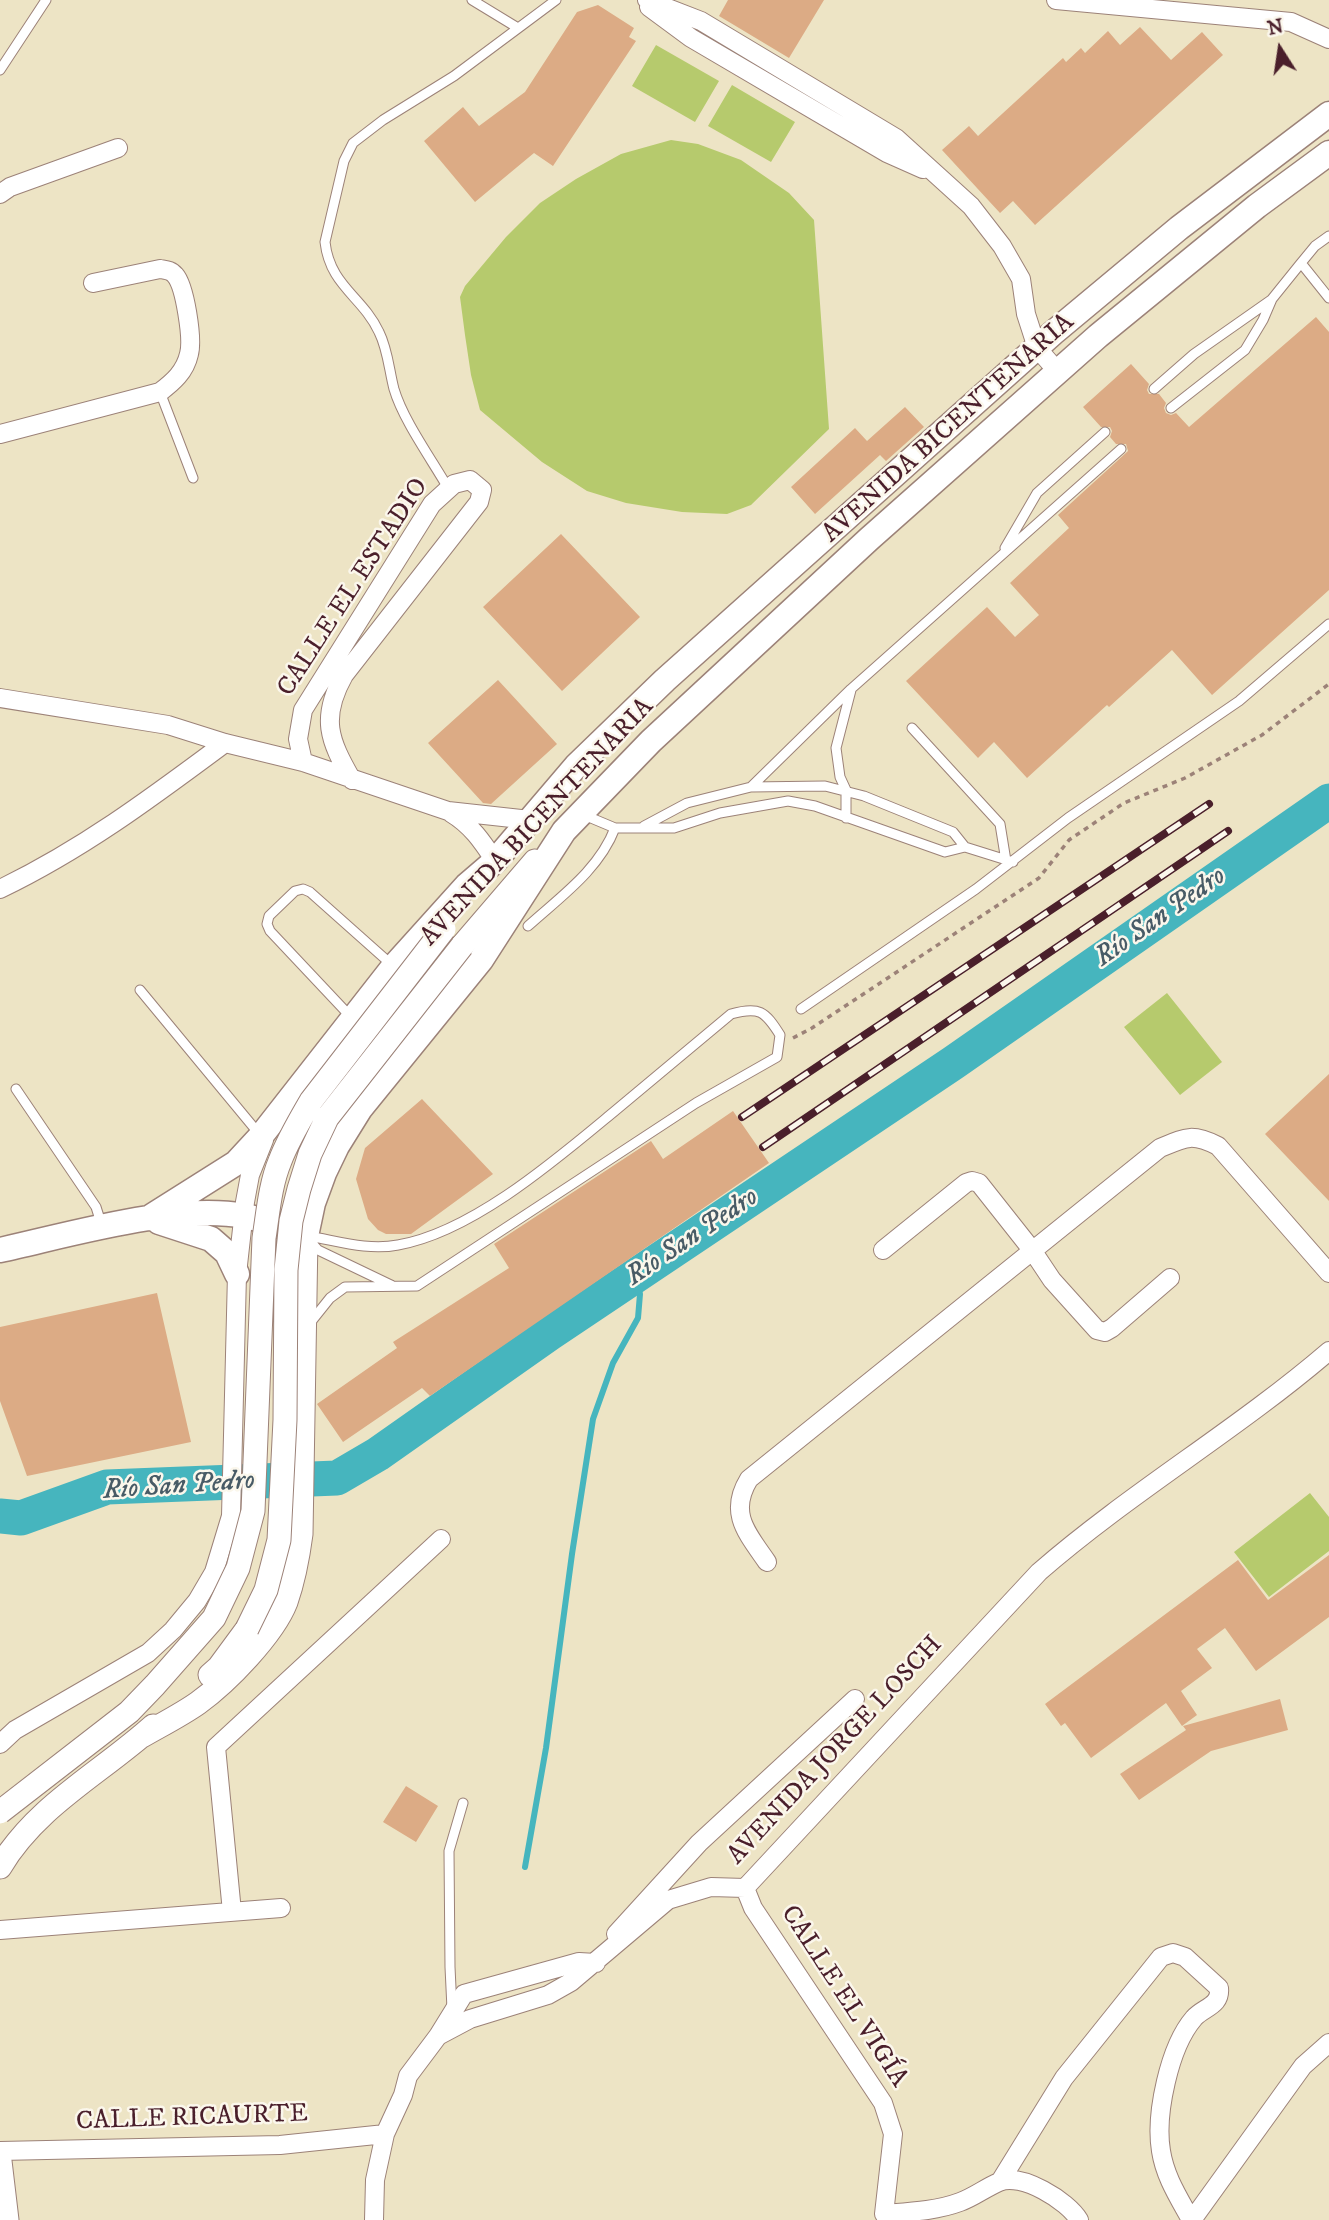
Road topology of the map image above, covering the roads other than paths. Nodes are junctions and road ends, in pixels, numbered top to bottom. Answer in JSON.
{"nodes":[{"id":1,"x":46,"y":0,"type":"edge"},
{"id":2,"x":472,"y":0,"type":"edge"},
{"id":3,"x":556,"y":0,"type":"edge"},
{"id":4,"x":639,"y":0,"type":"edge"},
{"id":5,"x":647,"y":0,"type":"edge"},
{"id":6,"x":1056,"y":0,"type":"edge"},
{"id":7,"x":518,"y":28,"type":"junction"},
{"id":8,"x":1329,"y":39,"type":"edge"},
{"id":9,"x":734,"y":40,"type":"junction"},
{"id":10,"x":725,"y":57,"type":"junction"},
{"id":11,"x":0,"y":70,"type":"edge"},
{"id":12,"x":833,"y":110,"type":"junction"},
{"id":13,"x":1329,"y":114,"type":"edge"},
{"id":14,"x":118,"y":148,"type":"dead end"},
{"id":15,"x":1329,"y":153,"type":"edge"},
{"id":16,"x":0,"y":194,"type":"edge"},
{"id":17,"x":1329,"y":236,"type":"edge"},
{"id":18,"x":1301,"y":263,"type":"junction"},
{"id":19,"x":93,"y":283,"type":"dead end"},
{"id":20,"x":1329,"y":298,"type":"edge"},
{"id":21,"x":1272,"y":299,"type":"junction"},
{"id":22,"x":1037,"y":348,"type":"junction"},
{"id":23,"x":1058,"y":372,"type":"junction"},
{"id":24,"x":1154,"y":389,"type":"dead end"},
{"id":25,"x":160,"y":392,"type":"junction"},
{"id":26,"x":1171,"y":408,"type":"dead end"},
{"id":27,"x":1105,"y":432,"type":"dead end"},
{"id":28,"x":0,"y":435,"type":"edge"},
{"id":29,"x":1121,"y":449,"type":"dead end"},
{"id":30,"x":193,"y":478,"type":"dead end"},
{"id":31,"x":448,"y":488,"type":"junction"},
{"id":32,"x":1001,"y":555,"type":"junction"},
{"id":33,"x":1329,"y":624,"type":"edge"},
{"id":34,"x":851,"y":689,"type":"junction"},
{"id":35,"x":0,"y":698,"type":"edge"},
{"id":36,"x":912,"y":728,"type":"dead end"},
{"id":37,"x":225,"y":743,"type":"junction"},
{"id":38,"x":303,"y":762,"type":"junction"},
{"id":39,"x":352,"y":780,"type":"junction"},
{"id":40,"x":751,"y":787,"type":"junction"},
{"id":41,"x":846,"y":790,"type":"junction"},
{"id":42,"x":448,"y":811,"type":"junction"},
{"id":43,"x":846,"y":818,"type":"junction"},
{"id":44,"x":530,"y":820,"type":"junction"},
{"id":45,"x":572,"y":822,"type":"junction"},
{"id":46,"x":643,"y":826,"type":"junction"},
{"id":47,"x":615,"y":828,"type":"junction"},
{"id":48,"x":965,"y":847,"type":"junction"},
{"id":49,"x":1009,"y":862,"type":"junction"},
{"id":50,"x":492,"y":864,"type":"junction"},
{"id":51,"x":0,"y":889,"type":"edge"},
{"id":52,"x":528,"y":926,"type":"dead end"},
{"id":53,"x":394,"y":966,"type":"junction"},
{"id":54,"x":140,"y":990,"type":"dead end"},
{"id":55,"x":801,"y":1009,"type":"dead end"},
{"id":56,"x":352,"y":1018,"type":"junction"},
{"id":57,"x":16,"y":1089,"type":"dead end"},
{"id":58,"x":267,"y":1128,"type":"junction"},
{"id":59,"x":243,"y":1216,"type":"junction"},
{"id":60,"x":148,"y":1218,"type":"junction"},
{"id":61,"x":102,"y":1228,"type":"junction"},
{"id":62,"x":306,"y":1236,"type":"junction"},
{"id":63,"x":0,"y":1250,"type":"edge"},
{"id":64,"x":883,"y":1250,"type":"dead end"},
{"id":65,"x":1032,"y":1250,"type":"junction"},
{"id":66,"x":1329,"y":1273,"type":"edge"},
{"id":67,"x":237,"y":1274,"type":"junction"},
{"id":68,"x":1170,"y":1278,"type":"dead end"},
{"id":69,"x":396,"y":1288,"type":"junction"},
{"id":70,"x":305,"y":1330,"type":"junction"},
{"id":71,"x":1329,"y":1351,"type":"edge"},
{"id":72,"x":442,"y":1539,"type":"dead end"},
{"id":73,"x":766,"y":1562,"type":"dead end"},
{"id":74,"x":855,"y":1699,"type":"dead end"},
{"id":75,"x":142,"y":1736,"type":"junction"},
{"id":76,"x":0,"y":1744,"type":"edge"},
{"id":77,"x":463,"y":1803,"type":"dead end"},
{"id":78,"x":0,"y":1812,"type":"edge"},
{"id":79,"x":0,"y":1867,"type":"edge"},
{"id":80,"x":746,"y":1888,"type":"junction"},
{"id":81,"x":282,"y":1908,"type":"dead end"},
{"id":82,"x":232,"y":1912,"type":"junction"},
{"id":83,"x":0,"y":1930,"type":"edge"},
{"id":84,"x":600,"y":1959,"type":"junction"},
{"id":85,"x":453,"y":2012,"type":"junction"},
{"id":86,"x":438,"y":2036,"type":"junction"},
{"id":87,"x":1329,"y":2043,"type":"edge"},
{"id":88,"x":385,"y":2134,"type":"junction"},
{"id":89,"x":0,"y":2151,"type":"edge"},
{"id":90,"x":0,"y":2161,"type":"edge"},
{"id":91,"x":1001,"y":2180,"type":"junction"},
{"id":92,"x":884,"y":2217,"type":"edge"},
{"id":93,"x":7,"y":2220,"type":"edge"},
{"id":94,"x":374,"y":2220,"type":"edge"},
{"id":95,"x":1079,"y":2220,"type":"edge"},
{"id":96,"x":1192,"y":2220,"type":"edge"}],
"edges":[{"from":1,"to":11,"type":"lane"},
{"from":2,"to":7,"type":"lane"},
{"from":3,"to":7,"type":"lane"},
{"from":4,"to":10,"type":"street"},
{"from":5,"to":9,"type":"street"},
{"from":6,"to":8,"type":"street"},
{"from":7,"to":31,"type":"lane"},
{"from":9,"to":10,"type":"street"},
{"from":9,"to":12,"type":"street"},
{"from":10,"to":12,"type":"street"},
{"from":12,"to":22,"type":"street"},
{"from":13,"to":22,"type":"main road","name":"AVENIDA BICENTENARIA"},
{"from":14,"to":16,"type":"street"},
{"from":15,"to":23,"type":"main road","name":"AVENIDA BICENTENARIA"},
{"from":17,"to":18,"type":"lane"},
{"from":18,"to":20,"type":"lane"},
{"from":18,"to":21,"type":"lane"},
{"from":19,"to":25,"type":"street"},
{"from":21,"to":24,"type":"lane"},
{"from":21,"to":26,"type":"lane"},
{"from":22,"to":23,"type":"street"},
{"from":22,"to":44,"type":"main road","name":"AVENIDA BICENTENARIA"},
{"from":23,"to":45,"type":"main road","name":"AVENIDA BICENTENARIA"},
{"from":25,"to":28,"type":"street"},
{"from":25,"to":30,"type":"lane"},
{"from":27,"to":32,"type":"lane"},
{"from":29,"to":32,"type":"lane"},
{"from":31,"to":38,"type":"street","name":"CALLE EL ESTADIO"},
{"from":31,"to":39,"type":"street","name":"CALLE EL ESTADIO"},
{"from":32,"to":34,"type":"lane"},
{"from":33,"to":49,"type":"lane"},
{"from":34,"to":40,"type":"lane"},
{"from":34,"to":41,"type":"lane"},
{"from":35,"to":37,"type":"street"},
{"from":36,"to":49,"type":"lane"},
{"from":37,"to":38,"type":"street"},
{"from":37,"to":51,"type":"street"},
{"from":38,"to":39,"type":"street"},
{"from":39,"to":42,"type":"street"},
{"from":40,"to":41,"type":"lane"},
{"from":40,"to":46,"type":"lane"},
{"from":41,"to":43,"type":"lane"},
{"from":41,"to":48,"type":"lane"},
{"from":42,"to":44,"type":"street"},
{"from":42,"to":50,"type":"street"},
{"from":43,"to":46,"type":"lane"},
{"from":43,"to":48,"type":"lane"},
{"from":44,"to":50,"type":"main road","name":"AVENIDA BICENTENARIA"},
{"from":45,"to":47,"type":"lane"},
{"from":45,"to":62,"type":"main road"},
{"from":45,"to":75,"type":"street","name":"AVENIDA BICENTENARIA","bridge":true},
{"from":46,"to":47,"type":"lane"},
{"from":47,"to":52,"type":"lane"},
{"from":48,"to":49,"type":"lane"},
{"from":49,"to":55,"type":"lane"},
{"from":50,"to":53,"type":"main road"},
{"from":50,"to":78,"type":"street","name":"AVENIDA BICENTENARIA","bridge":true},
{"from":53,"to":56,"type":"main road"},
{"from":53,"to":56,"type":"lane"},
{"from":54,"to":58,"type":"lane"},
{"from":56,"to":58,"type":"main road"},
{"from":57,"to":61,"type":"lane"},
{"from":58,"to":59,"type":"street"},
{"from":58,"to":60,"type":"main road"},
{"from":59,"to":60,"type":"main road"},
{"from":59,"to":62,"type":"main road"},
{"from":59,"to":67,"type":"street"},
{"from":60,"to":61,"type":"main road"},
{"from":60,"to":67,"type":"main road"},
{"from":61,"to":63,"type":"main road"},
{"from":62,"to":69,"type":"lane"},
{"from":62,"to":69,"type":"lane"},
{"from":62,"to":70,"type":"street"},
{"from":64,"to":65,"type":"street"},
{"from":65,"to":66,"type":"street"},
{"from":65,"to":68,"type":"street"},
{"from":65,"to":73,"type":"street"},
{"from":67,"to":76,"type":"street"},
{"from":69,"to":70,"type":"lane"},
{"from":70,"to":75,"type":"street"},
{"from":71,"to":80,"type":"street","name":"AVENIDA JORGE LOSCH"},
{"from":72,"to":82,"type":"street"},
{"from":74,"to":84,"type":"street"},
{"from":75,"to":79,"type":"street"},
{"from":77,"to":85,"type":"lane"},
{"from":80,"to":84,"type":"street","name":"AVENIDA JORGE LOSCH"},
{"from":80,"to":92,"type":"street","name":"CALLE EL VIGÍA"},
{"from":81,"to":82,"type":"street"},
{"from":82,"to":83,"type":"street"},
{"from":84,"to":85,"type":"street"},
{"from":84,"to":86,"type":"street","name":"AVENIDA JORGE LOSCH"},
{"from":85,"to":86,"type":"street"},
{"from":86,"to":88,"type":"street"},
{"from":87,"to":96,"type":"street"},
{"from":88,"to":89,"type":"street","name":"CALLE RICAURTE"},
{"from":88,"to":94,"type":"street"},
{"from":90,"to":93,"type":"street"},
{"from":91,"to":92,"type":"street","name":"CALLE EL VIGÍA"},
{"from":91,"to":95,"type":"street"},
{"from":91,"to":96,"type":"street"}]}
